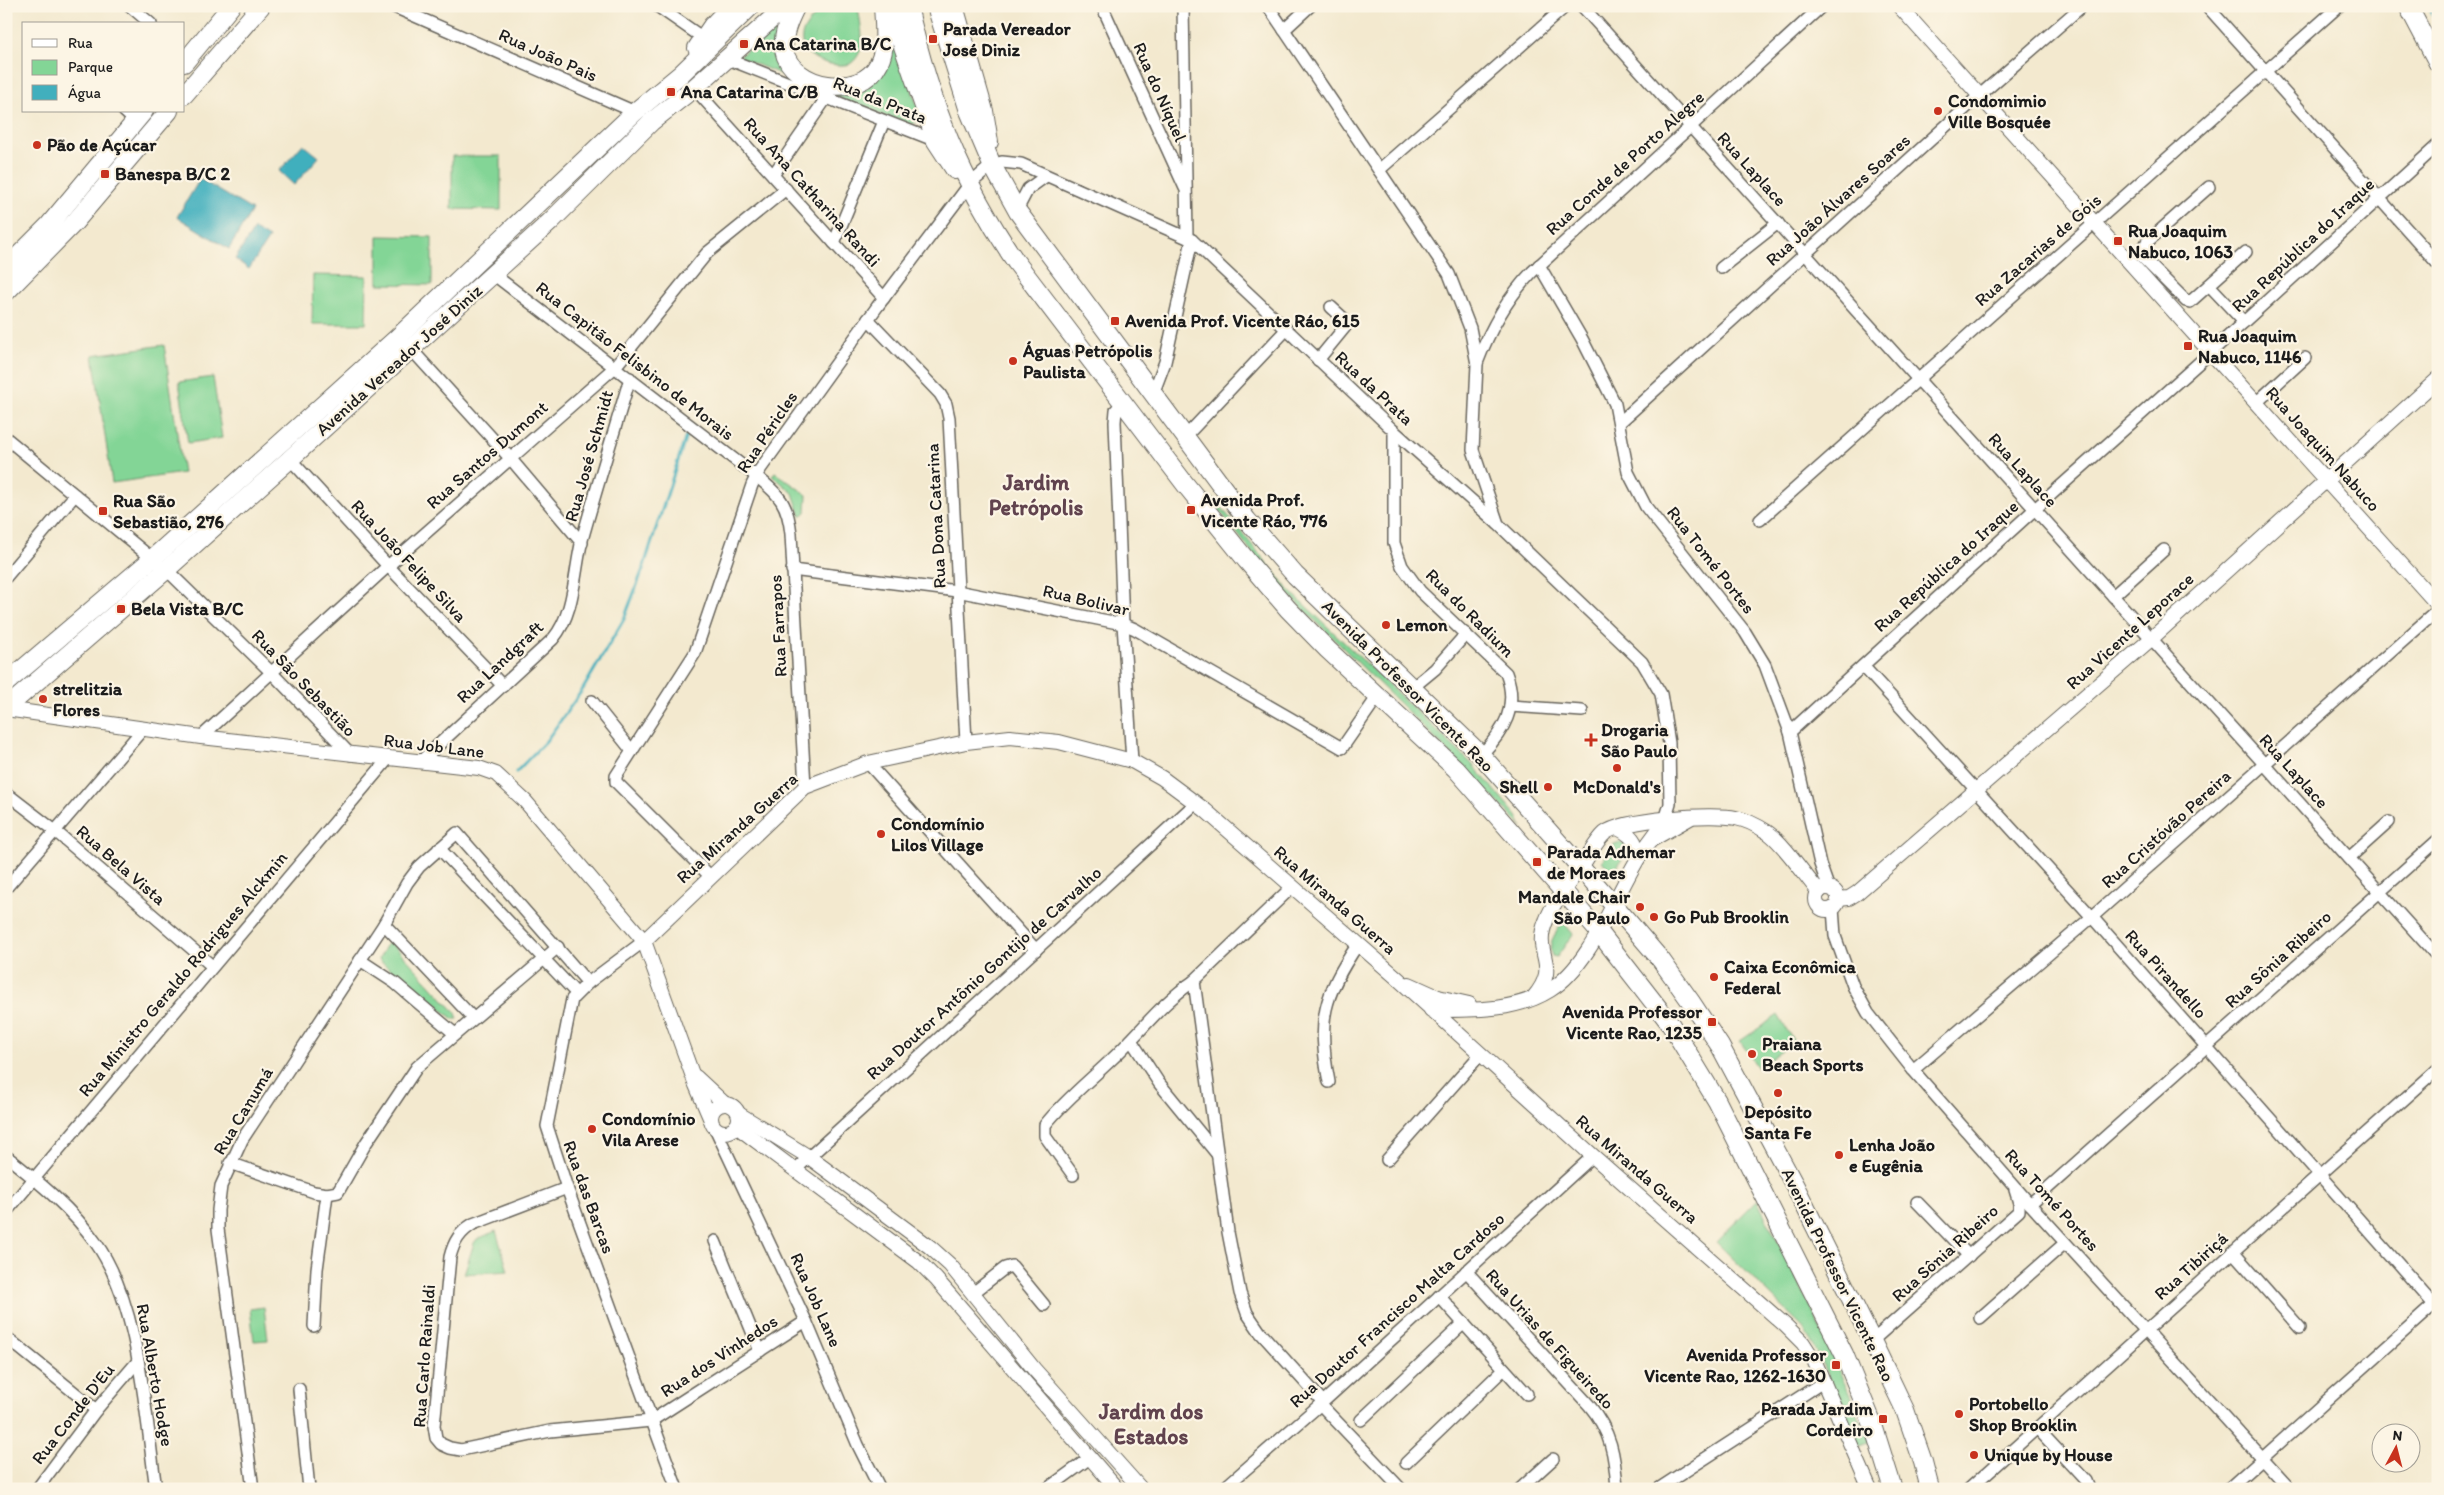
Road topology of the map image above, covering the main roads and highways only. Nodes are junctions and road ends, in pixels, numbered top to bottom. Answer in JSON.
{"nodes":[{"id":1,"x":231,"y":6,"type":"edge"},
{"id":2,"x":261,"y":6,"type":"edge"},
{"id":3,"x":731,"y":6,"type":"edge"},
{"id":4,"x":750,"y":6,"type":"edge"},
{"id":5,"x":786,"y":6,"type":"edge"},
{"id":6,"x":796,"y":6,"type":"edge"},
{"id":7,"x":883,"y":6,"type":"edge"},
{"id":8,"x":889,"y":6,"type":"edge"},
{"id":9,"x":908,"y":6,"type":"edge"},
{"id":10,"x":936,"y":6,"type":"edge"},
{"id":11,"x":954,"y":6,"type":"edge"},
{"id":12,"x":962,"y":6,"type":"edge"},
{"id":13,"x":2408,"y":6,"type":"edge"},
{"id":14,"x":962,"y":34,"type":"junction"},
{"id":15,"x":186,"y":56,"type":"edge"},
{"id":16,"x":2438,"y":63,"type":"edge"},
{"id":17,"x":681,"y":74,"type":"junction"},
{"id":18,"x":185,"y":94,"type":"edge"},
{"id":19,"x":168,"y":112,"type":"edge"},
{"id":20,"x":135,"y":115,"type":"edge"},
{"id":21,"x":992,"y":165,"type":"junction"},
{"id":22,"x":969,"y":185,"type":"junction"},
{"id":23,"x":6,"y":268,"type":"edge"},
{"id":24,"x":6,"y":292,"type":"edge"},
{"id":25,"x":159,"y":565,"type":"junction"},
{"id":26,"x":6,"y":683,"type":"edge"},
{"id":27,"x":6,"y":708,"type":"edge"},
{"id":28,"x":1893,"y":1489,"type":"edge"},
{"id":29,"x":1930,"y":1489,"type":"edge"}],
"edges":[{"from":1,"to":15,"type":"main road"},
{"from":2,"to":18,"type":"main road"},
{"from":3,"to":17,"type":"main road"},
{"from":4,"to":17,"type":"main road","name":"Avenida Vereador José Diniz"},
{"from":5,"to":25,"type":"main road","name":"Avenida Vereador José Diniz"},
{"from":6,"to":7,"type":"main road"},
{"from":8,"to":22,"type":"main road","name":"Avenida Professor Vicente Rao"},
{"from":9,"to":22,"type":"main road","name":"Avenida Professor Vicente Rao"},
{"from":10,"to":21,"type":"main road","name":"Avenida Professor Vicente Rao"},
{"from":11,"to":14,"type":"main road","name":"Avenida Professor Vicente Rao"},
{"from":12,"to":14,"type":"main road"},
{"from":13,"to":16,"type":"main road"},
{"from":14,"to":21,"type":"main road","name":"Avenida Professor Vicente Rao"},
{"from":17,"to":25,"type":"main road","name":"Avenida Vereador José Diniz"},
{"from":19,"to":24,"type":"main road"},
{"from":20,"to":23,"type":"main road"},
{"from":21,"to":29,"type":"main road","name":"Avenida Professor Vicente Rao"},
{"from":22,"to":28,"type":"main road","name":"Avenida Professor Vicente Rao"},
{"from":25,"to":26,"type":"main road","name":"Avenida Vereador José Diniz"},
{"from":25,"to":27,"type":"main road","name":"Avenida Vereador José Diniz"}]}
